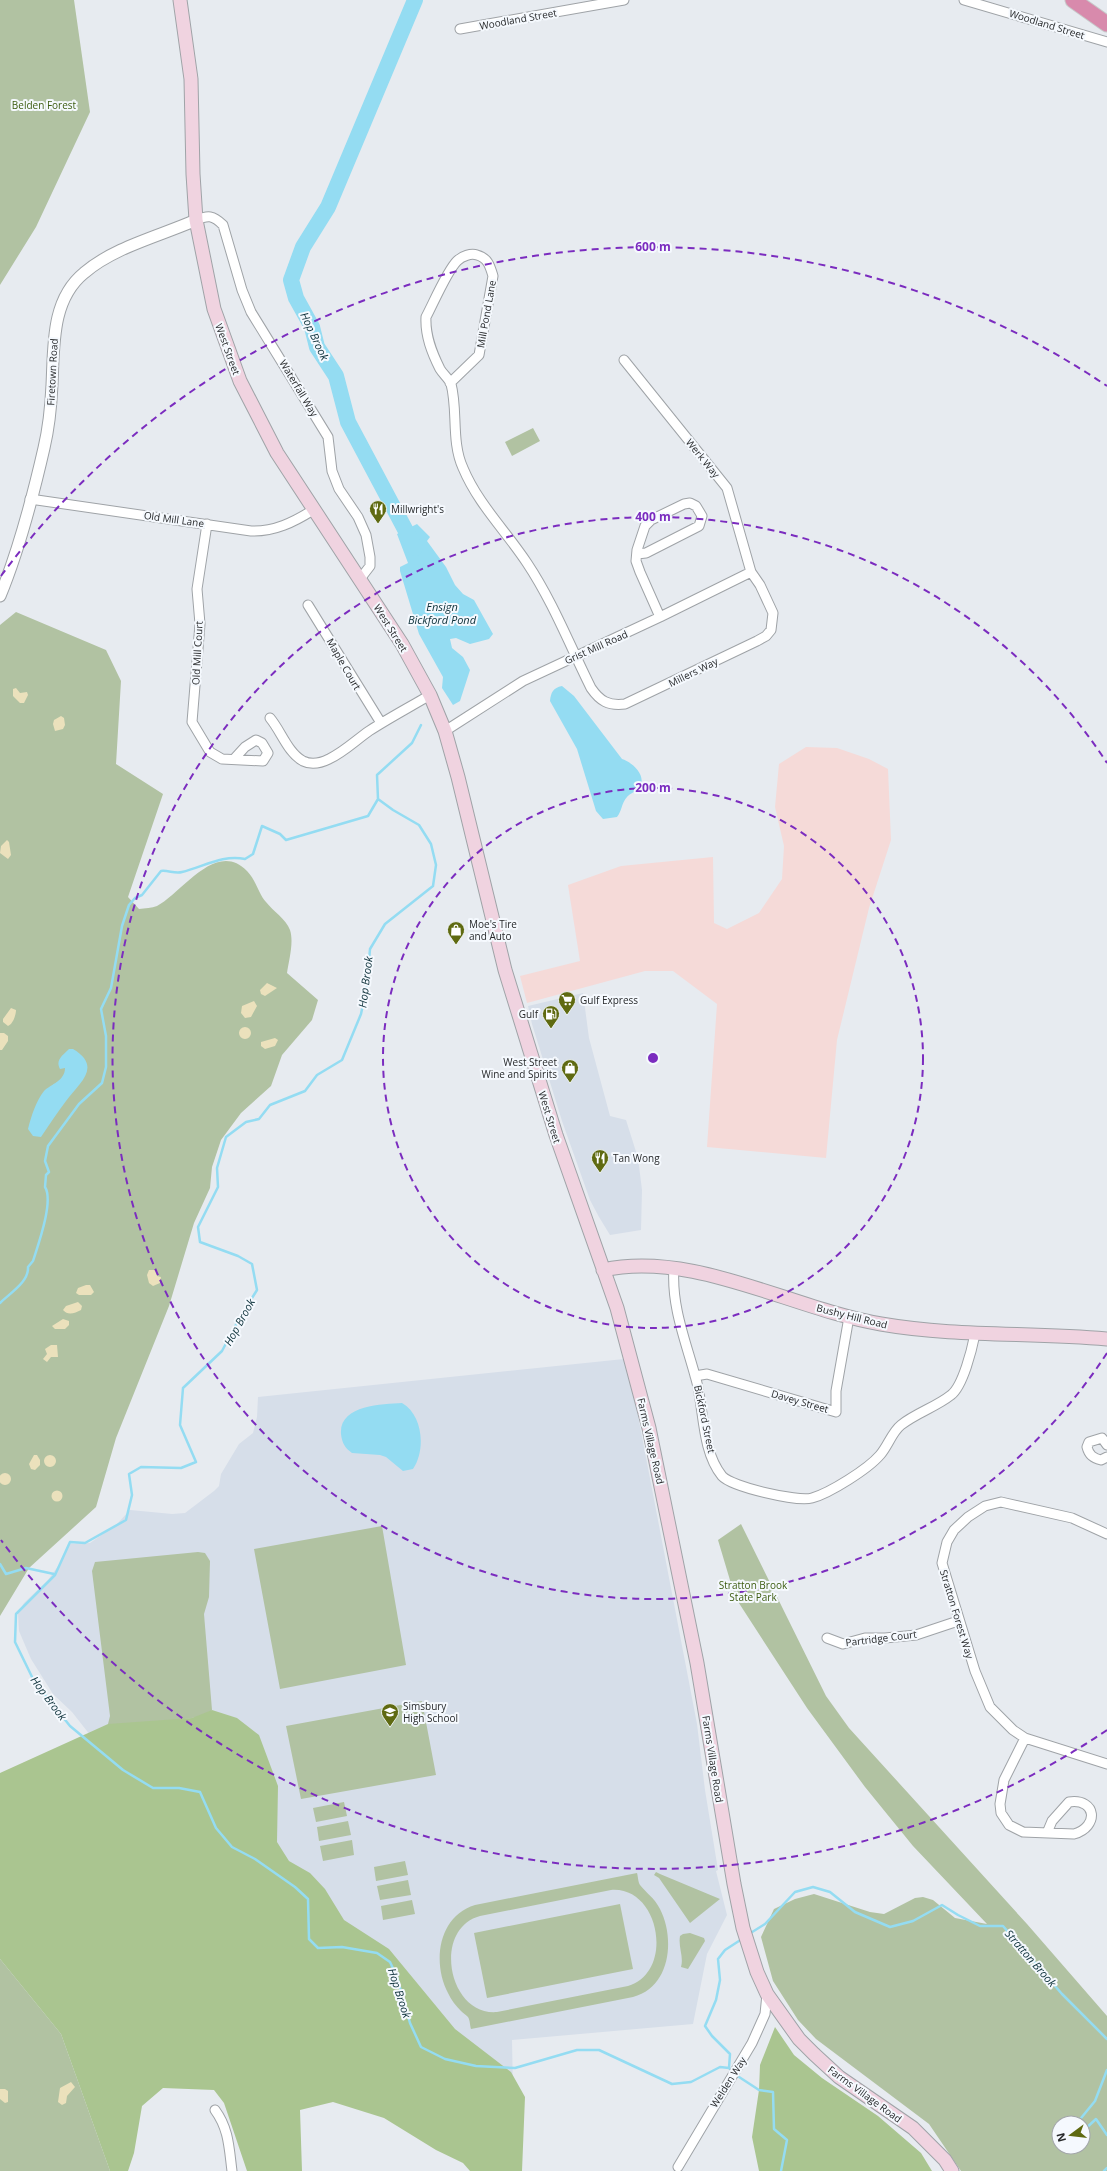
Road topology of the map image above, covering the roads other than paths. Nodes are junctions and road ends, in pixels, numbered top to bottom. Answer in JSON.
{"nodes":[{"id":1,"x":180,"y":0,"type":"edge"},
{"id":2,"x":624,"y":0,"type":"edge"},
{"id":3,"x":964,"y":0,"type":"edge"},
{"id":4,"x":1073,"y":0,"type":"edge"},
{"id":5,"x":1107,"y":24,"type":"edge"},
{"id":6,"x":460,"y":30,"type":"dead end"},
{"id":7,"x":1107,"y":42,"type":"edge"},
{"id":8,"x":196,"y":220,"type":"junction"},
{"id":9,"x":624,"y":360,"type":"dead end"},
{"id":10,"x":450,"y":383,"type":"junction"},
{"id":11,"x":30,"y":499,"type":"junction"},
{"id":12,"x":313,"y":510,"type":"junction"},
{"id":13,"x":207,"y":524,"type":"junction"},
{"id":14,"x":637,"y":554,"type":"junction"},
{"id":15,"x":751,"y":572,"type":"junction"},
{"id":16,"x":360,"y":579,"type":"junction"},
{"id":17,"x":0,"y":596,"type":"edge"},
{"id":18,"x":308,"y":605,"type":"dead end"},
{"id":19,"x":660,"y":617,"type":"junction"},
{"id":20,"x":575,"y":656,"type":"junction"},
{"id":21,"x":430,"y":696,"type":"junction"},
{"id":22,"x":270,"y":718,"type":"dead end"},
{"id":23,"x":381,"y":723,"type":"junction"},
{"id":24,"x":445,"y":731,"type":"junction"},
{"id":25,"x":234,"y":759,"type":"dead end"},
{"id":26,"x":674,"y":1268,"type":"junction"},
{"id":27,"x":603,"y":1270,"type":"junction"},
{"id":28,"x":848,"y":1317,"type":"junction"},
{"id":29,"x":975,"y":1334,"type":"junction"},
{"id":30,"x":1107,"y":1339,"type":"edge"},
{"id":31,"x":695,"y":1376,"type":"junction"},
{"id":32,"x":1107,"y":1445,"type":"edge"},
{"id":33,"x":1107,"y":1457,"type":"edge"},
{"id":34,"x":1107,"y":1534,"type":"edge"},
{"id":35,"x":958,"y":1621,"type":"junction"},
{"id":36,"x":827,"y":1638,"type":"dead end"},
{"id":37,"x":1025,"y":1738,"type":"junction"},
{"id":38,"x":1107,"y":1764,"type":"edge"},
{"id":39,"x":1047,"y":1833,"type":"junction"},
{"id":40,"x":767,"y":1994,"type":"junction"},
{"id":41,"x":215,"y":2110,"type":"dead end"},
{"id":42,"x":678,"y":2167,"type":"dead end"},
{"id":43,"x":232,"y":2171,"type":"edge"},
{"id":44,"x":952,"y":2171,"type":"edge"}],
"edges":[{"from":1,"to":8,"type":"main road","name":"West Street"},
{"from":2,"to":6,"type":"street","name":"Woodland Street"},
{"from":3,"to":7,"type":"street","name":"Woodland Street"},
{"from":4,"to":5,"type":"highway"},
{"from":8,"to":11,"type":"street","name":"Firetown Road"},
{"from":8,"to":12,"type":"main road","name":"West Street"},
{"from":8,"to":16,"type":"street","name":"Waterfall Way"},
{"from":9,"to":15,"type":"street","name":"Werk Way"},
{"from":10,"to":10,"type":"street","name":"Mill Pond Lane"},
{"from":10,"to":20,"type":"street","name":"Mill Pond Lane"},
{"from":11,"to":13,"type":"street","name":"Old Mill Lane"},
{"from":11,"to":17,"type":"street","name":"Firetown Road"},
{"from":12,"to":13,"type":"street","name":"Old Mill Lane"},
{"from":12,"to":16,"type":"main road","name":"West Street"},
{"from":13,"to":25,"type":"street","name":"Old Mill Court"},
{"from":14,"to":14,"type":"street"},
{"from":14,"to":19,"type":"street"},
{"from":15,"to":19,"type":"street","name":"Grist Mill Road"},
{"from":15,"to":20,"type":"street","name":"Millers Way"},
{"from":16,"to":21,"type":"main road","name":"West Street"},
{"from":18,"to":23,"type":"street","name":"Maple Court"},
{"from":19,"to":20,"type":"street","name":"Grist Mill Road"},
{"from":20,"to":24,"type":"street","name":"Grist Mill Road"},
{"from":21,"to":23,"type":"street"},
{"from":21,"to":24,"type":"main road","name":"West Street"},
{"from":22,"to":23,"type":"street"},
{"from":24,"to":27,"type":"main road","name":"West Street"},
{"from":26,"to":27,"type":"main road","name":"Bushy Hill Road"},
{"from":26,"to":28,"type":"main road","name":"Bushy Hill Road"},
{"from":26,"to":31,"type":"street","name":"Bickford Street"},
{"from":27,"to":40,"type":"main road","name":"Farms Village Road"},
{"from":28,"to":29,"type":"main road","name":"Bushy Hill Road"},
{"from":28,"to":31,"type":"street","name":"Davey Street"},
{"from":29,"to":30,"type":"main road","name":"Bushy Hill Road"},
{"from":29,"to":31,"type":"street","name":"Bickford Street"},
{"from":32,"to":33,"type":"street"},
{"from":34,"to":35,"type":"street","name":"Stratton Forest Way"},
{"from":35,"to":36,"type":"street","name":"Partridge Court"},
{"from":35,"to":37,"type":"street","name":"Stratton Forest Way"},
{"from":37,"to":38,"type":"street","name":"Stratton Forest Way"},
{"from":37,"to":39,"type":"street"},
{"from":39,"to":39,"type":"street"},
{"from":40,"to":42,"type":"street","name":"Welden Way"},
{"from":40,"to":44,"type":"main road","name":"Farms Village Road"},
{"from":41,"to":43,"type":"street"}]}
